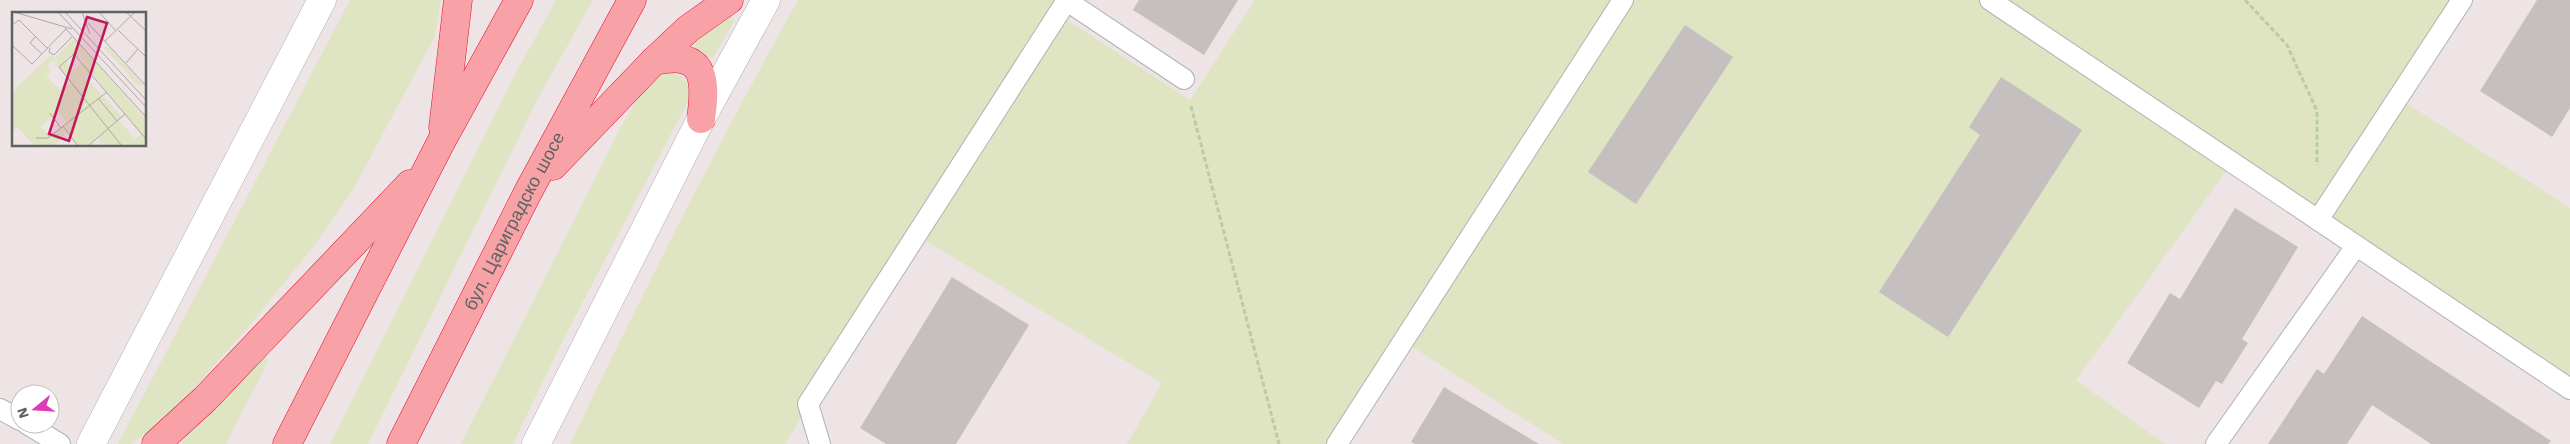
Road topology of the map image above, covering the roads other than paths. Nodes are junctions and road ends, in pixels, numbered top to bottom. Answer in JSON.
{"nodes":[{"id":1,"x":322,"y":0,"type":"edge"},
{"id":2,"x":458,"y":0,"type":"edge"},
{"id":3,"x":519,"y":0,"type":"edge"},
{"id":4,"x":632,"y":0,"type":"edge"},
{"id":5,"x":729,"y":0,"type":"edge"},
{"id":6,"x":766,"y":0,"type":"edge"},
{"id":7,"x":1067,"y":0,"type":"edge"},
{"id":8,"x":1623,"y":0,"type":"edge"},
{"id":9,"x":1990,"y":0,"type":"edge"},
{"id":10,"x":2462,"y":0,"type":"edge"},
{"id":11,"x":654,"y":61,"type":"junction"},
{"id":12,"x":1184,"y":79,"type":"road end"},
{"id":13,"x":701,"y":119,"type":"junction"},
{"id":14,"x":436,"y":151,"type":"junction"},
{"id":15,"x":528,"y":192,"type":"junction"},
{"id":16,"x":2318,"y":220,"type":"junction"},
{"id":17,"x":2356,"y":246,"type":"junction"},
{"id":18,"x":434,"y":376,"type":"junction"},
{"id":19,"x":2570,"y":389,"type":"edge"},
{"id":20,"x":44,"y":434,"type":"edge"},
{"id":21,"x":60,"y":444,"type":"edge"},
{"id":22,"x":91,"y":444,"type":"edge"},
{"id":23,"x":156,"y":444,"type":"edge"},
{"id":24,"x":287,"y":444,"type":"edge"},
{"id":25,"x":400,"y":444,"type":"edge"},
{"id":26,"x":411,"y":444,"type":"edge"},
{"id":27,"x":536,"y":444,"type":"edge"},
{"id":28,"x":820,"y":444,"type":"edge"},
{"id":29,"x":1336,"y":444,"type":"edge"},
{"id":30,"x":2216,"y":444,"type":"edge"}],
"edges":[{"from":1,"to":22,"type":"street"},
{"from":2,"to":14,"type":"highway"},
{"from":3,"to":14,"type":"highway"},
{"from":4,"to":15,"type":"highway","name":"бул. Цариградско шосе"},
{"from":5,"to":11,"type":"highway"},
{"from":6,"to":13,"type":"street"},
{"from":7,"to":12,"type":"lane"},
{"from":7,"to":28,"type":"lane"},
{"from":8,"to":29,"type":"lane"},
{"from":9,"to":16,"type":"lane"},
{"from":10,"to":16,"type":"lane"},
{"from":11,"to":13,"type":"highway"},
{"from":11,"to":15,"type":"highway"},
{"from":13,"to":27,"type":"street"},
{"from":14,"to":23,"type":"highway"},
{"from":14,"to":24,"type":"highway"},
{"from":15,"to":18,"type":"highway","name":"бул. Цариградско шосе"},
{"from":16,"to":17,"type":"lane"},
{"from":17,"to":19,"type":"lane"},
{"from":17,"to":30,"type":"lane"},
{"from":18,"to":25,"type":"highway","name":"бул. Цариградско шосе"},
{"from":18,"to":26,"type":"highway"},
{"from":20,"to":21,"type":"lane"}]}
